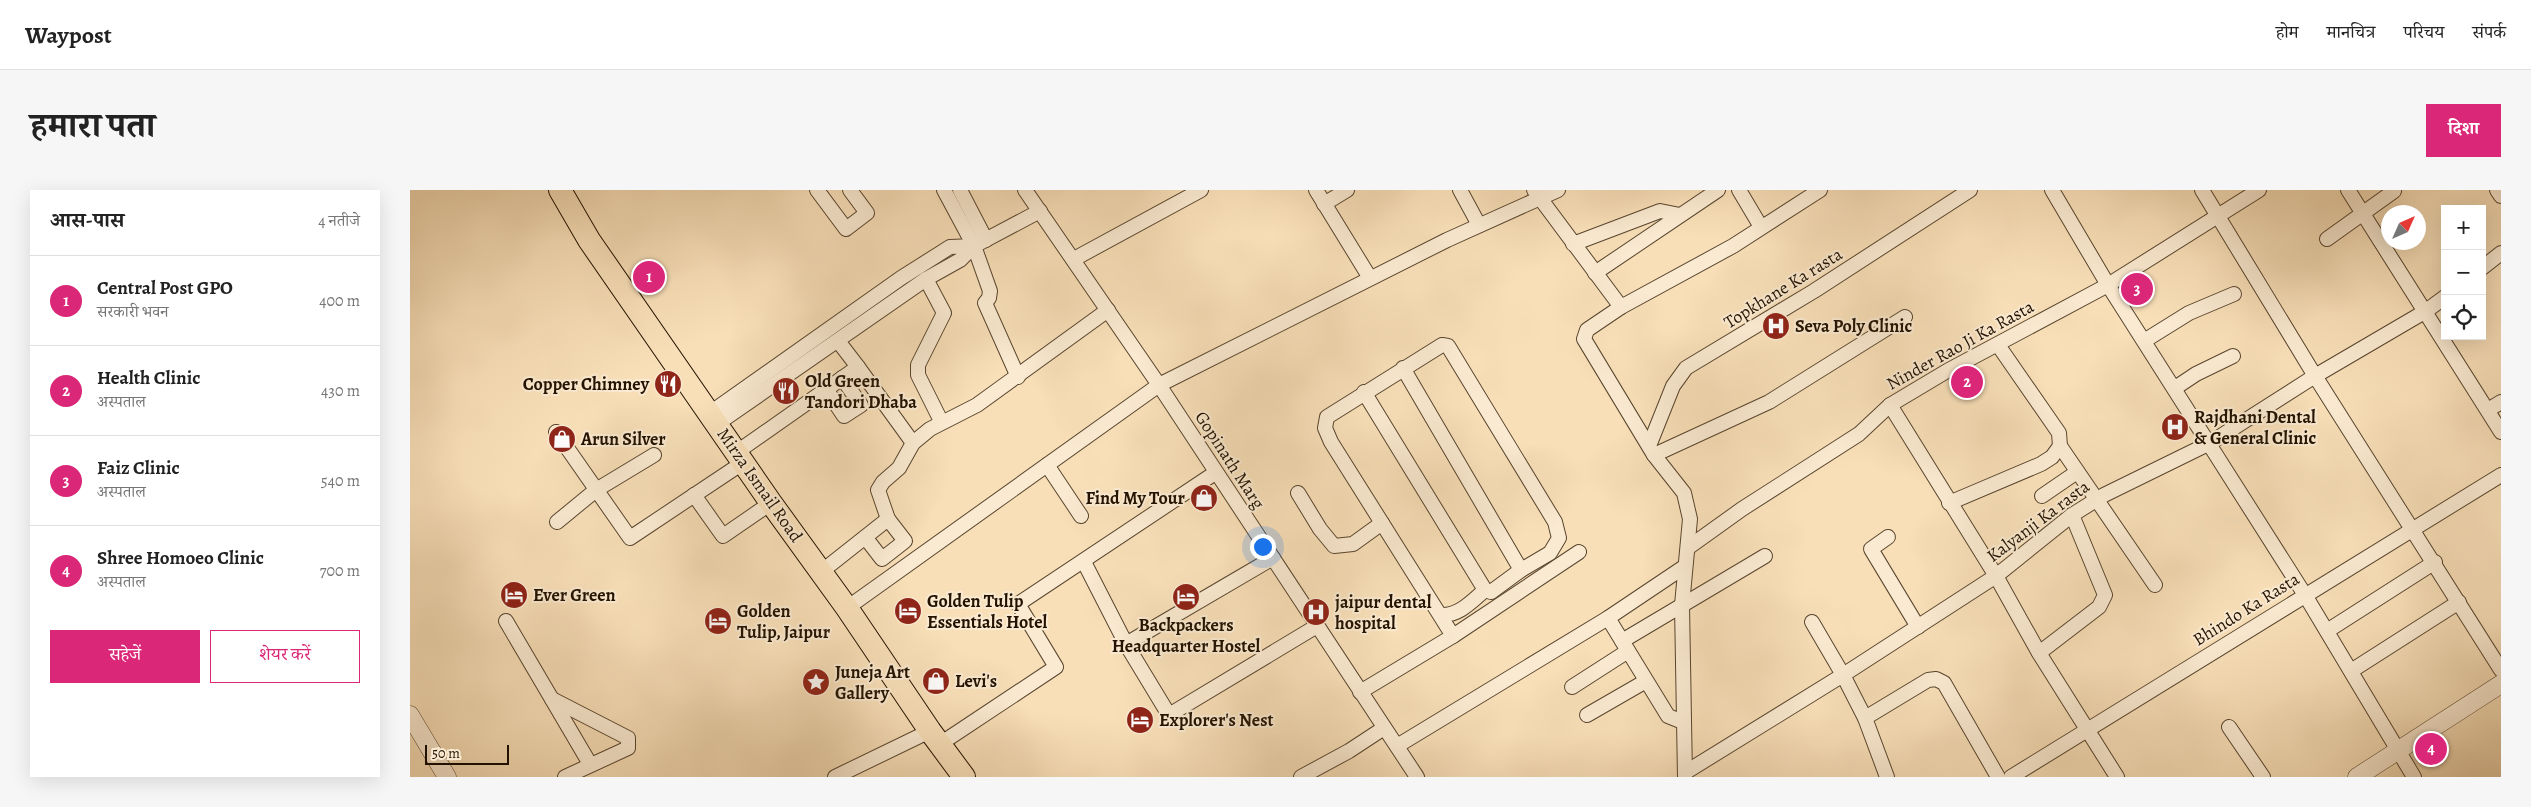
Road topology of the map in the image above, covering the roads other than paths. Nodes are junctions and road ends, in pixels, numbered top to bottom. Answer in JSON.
{"nodes":[{"id":1,"x":560,"y":190,"type":"edge"},
{"id":2,"x":817,"y":190,"type":"edge"},
{"id":3,"x":850,"y":190,"type":"edge"},
{"id":4,"x":944,"y":190,"type":"edge"},
{"id":5,"x":960,"y":190,"type":"edge"},
{"id":6,"x":1025,"y":190,"type":"edge"},
{"id":7,"x":1201,"y":190,"type":"edge"},
{"id":8,"x":1316,"y":190,"type":"edge"},
{"id":9,"x":1347,"y":190,"type":"edge"},
{"id":10,"x":1460,"y":190,"type":"edge"},
{"id":11,"x":1558,"y":190,"type":"edge"},
{"id":12,"x":1718,"y":190,"type":"edge"},
{"id":13,"x":1739,"y":190,"type":"edge"},
{"id":14,"x":1820,"y":190,"type":"edge"},
{"id":15,"x":1970,"y":190,"type":"edge"},
{"id":16,"x":2052,"y":190,"type":"edge"},
{"id":17,"x":2202,"y":190,"type":"edge"},
{"id":18,"x":2259,"y":190,"type":"edge"},
{"id":19,"x":2348,"y":190,"type":"edge"},
{"id":20,"x":2497,"y":190,"type":"edge"},
{"id":21,"x":2394,"y":191,"type":"edge"},
{"id":22,"x":1536,"y":194,"type":"edge"},
{"id":23,"x":2501,"y":196,"type":"edge"},
{"id":24,"x":1324,"y":204,"type":"junction"},
{"id":25,"x":1040,"y":211,"type":"junction"},
{"id":26,"x":2363,"y":213,"type":"junction"},
{"id":27,"x":1680,"y":215,"type":"junction"},
{"id":28,"x":2218,"y":215,"type":"junction"},
{"id":29,"x":1479,"y":225,"type":"junction"},
{"id":30,"x":1761,"y":227,"type":"junction"},
{"id":31,"x":2327,"y":239,"type":"dead end"},
{"id":32,"x":980,"y":243,"type":"junction"},
{"id":33,"x":1573,"y":244,"type":"junction"},
{"id":34,"x":2501,"y":253,"type":"edge"},
{"id":35,"x":1074,"y":259,"type":"junction"},
{"id":36,"x":2486,"y":265,"type":"edge"},
{"id":37,"x":1595,"y":273,"type":"junction"},
{"id":38,"x":1370,"y":278,"type":"junction"},
{"id":39,"x":926,"y":279,"type":"junction"},
{"id":40,"x":2108,"y":285,"type":"junction"},
{"id":41,"x":2234,"y":294,"type":"dead end"},
{"id":42,"x":2441,"y":300,"type":"edge"},
{"id":43,"x":1621,"y":307,"type":"junction"},
{"id":44,"x":1108,"y":310,"type":"junction"},
{"id":45,"x":2426,"y":311,"type":"junction"},
{"id":46,"x":1905,"y":317,"type":"dead end"},
{"id":47,"x":838,"y":340,"type":"junction"},
{"id":48,"x":2144,"y":341,"type":"junction"},
{"id":49,"x":1998,"y":345,"type":"junction"},
{"id":50,"x":2233,"y":356,"type":"dead end"},
{"id":51,"x":858,"y":367,"type":"junction"},
{"id":52,"x":1403,"y":368,"type":"junction"},
{"id":53,"x":2315,"y":376,"type":"junction"},
{"id":54,"x":1018,"y":377,"type":"junction"},
{"id":55,"x":842,"y":378,"type":"junction"},
{"id":56,"x":1159,"y":385,"type":"junction"},
{"id":57,"x":2175,"y":388,"type":"junction"},
{"id":58,"x":826,"y":390,"type":"junction"},
{"id":59,"x":1364,"y":392,"type":"junction"},
{"id":60,"x":2501,"y":402,"type":"edge"},
{"id":61,"x":1890,"y":405,"type":"junction"},
{"id":62,"x":2488,"y":410,"type":"junction"},
{"id":63,"x":713,"y":419,"type":"junction"},
{"id":64,"x":942,"y":422,"type":"junction"},
{"id":65,"x":556,"y":432,"type":"dead end"},
{"id":66,"x":2501,"y":432,"type":"edge"},
{"id":67,"x":913,"y":443,"type":"junction"},
{"id":68,"x":2210,"y":443,"type":"junction"},
{"id":69,"x":2060,"y":446,"type":"junction"},
{"id":70,"x":1652,"y":450,"type":"junction"},
{"id":71,"x":654,"y":454,"type":"dead end"},
{"id":72,"x":740,"y":457,"type":"junction"},
{"id":73,"x":1047,"y":465,"type":"junction"},
{"id":74,"x":2077,"y":472,"type":"junction"},
{"id":75,"x":1215,"y":473,"type":"junction"},
{"id":76,"x":2501,"y":475,"type":"edge"},
{"id":77,"x":596,"y":490,"type":"junction"},
{"id":78,"x":1298,"y":492,"type":"dead end"},
{"id":79,"x":694,"y":495,"type":"junction"},
{"id":80,"x":2042,"y":496,"type":"dead end"},
{"id":81,"x":2096,"y":500,"type":"junction"},
{"id":82,"x":1949,"y":502,"type":"junction"},
{"id":83,"x":771,"y":503,"type":"junction"},
{"id":84,"x":2072,"y":514,"type":"junction"},
{"id":85,"x":1081,"y":516,"type":"dead end"},
{"id":86,"x":888,"y":519,"type":"junction"},
{"id":87,"x":557,"y":522,"type":"dead end"},
{"id":88,"x":1382,"y":523,"type":"junction"},
{"id":89,"x":2413,"y":528,"type":"junction"},
{"id":90,"x":865,"y":537,"type":"junction"},
{"id":91,"x":1888,"y":537,"type":"dead end"},
{"id":92,"x":1689,"y":547,"type":"junction"},
{"id":93,"x":1579,"y":552,"type":"dead end"},
{"id":94,"x":1766,"y":556,"type":"dead end"},
{"id":95,"x":1273,"y":558,"type":"junction"},
{"id":96,"x":1084,"y":562,"type":"junction"},
{"id":97,"x":2435,"y":562,"type":"junction"},
{"id":98,"x":1684,"y":567,"type":"junction"},
{"id":99,"x":1521,"y":570,"type":"junction"},
{"id":100,"x":821,"y":572,"type":"junction"},
{"id":101,"x":1996,"y":576,"type":"junction"},
{"id":102,"x":2155,"y":585,"type":"dead end"},
{"id":103,"x":1485,"y":590,"type":"junction"},
{"id":104,"x":2305,"y":595,"type":"junction"},
{"id":105,"x":2459,"y":602,"type":"junction"},
{"id":106,"x":1682,"y":605,"type":"junction"},
{"id":107,"x":847,"y":608,"type":"junction"},
{"id":108,"x":1440,"y":615,"type":"junction"},
{"id":109,"x":1608,"y":618,"type":"junction"},
{"id":110,"x":506,"y":621,"type":"dead end"},
{"id":111,"x":1812,"y":622,"type":"dead end"},
{"id":112,"x":1317,"y":626,"type":"junction"},
{"id":113,"x":1918,"y":627,"type":"junction"},
{"id":114,"x":2327,"y":631,"type":"junction"},
{"id":115,"x":1453,"y":636,"type":"junction"},
{"id":116,"x":1126,"y":644,"type":"junction"},
{"id":117,"x":1625,"y":646,"type":"junction"},
{"id":118,"x":2039,"y":653,"type":"junction"},
{"id":119,"x":2501,"y":670,"type":"edge"},
{"id":120,"x":2351,"y":671,"type":"junction"},
{"id":121,"x":1843,"y":675,"type":"junction"},
{"id":122,"x":1646,"y":680,"type":"junction"},
{"id":123,"x":2501,"y":684,"type":"edge"},
{"id":124,"x":1572,"y":687,"type":"dead end"},
{"id":125,"x":1360,"y":692,"type":"junction"},
{"id":126,"x":552,"y":699,"type":"junction"},
{"id":127,"x":410,"y":715,"type":"edge"},
{"id":128,"x":1587,"y":716,"type":"dead end"},
{"id":129,"x":1865,"y":718,"type":"junction"},
{"id":130,"x":1683,"y":722,"type":"junction"},
{"id":131,"x":2229,"y":727,"type":"dead end"},
{"id":132,"x":1384,"y":728,"type":"junction"},
{"id":133,"x":2088,"y":729,"type":"junction"},
{"id":134,"x":935,"y":738,"type":"junction"},
{"id":135,"x":1397,"y":746,"type":"junction"},
{"id":136,"x":2397,"y":750,"type":"junction"},
{"id":137,"x":590,"y":764,"type":"junction"},
{"id":138,"x":1685,"y":775,"type":"edge"},
{"id":139,"x":446,"y":777,"type":"edge"},
{"id":140,"x":565,"y":777,"type":"edge"},
{"id":141,"x":835,"y":777,"type":"edge"},
{"id":142,"x":964,"y":777,"type":"edge"},
{"id":143,"x":1301,"y":777,"type":"edge"},
{"id":144,"x":1417,"y":777,"type":"edge"},
{"id":145,"x":1887,"y":777,"type":"edge"},
{"id":146,"x":1998,"y":777,"type":"edge"},
{"id":147,"x":2012,"y":777,"type":"edge"},
{"id":148,"x":2117,"y":777,"type":"edge"},
{"id":149,"x":2263,"y":777,"type":"edge"},
{"id":150,"x":2357,"y":777,"type":"edge"},
{"id":151,"x":2414,"y":777,"type":"edge"}],
"edges":[{"from":1,"to":63,"type":"highway","name":"Mirza Ismail Road"},
{"from":2,"to":3,"type":"street"},
{"from":4,"to":32,"type":"street"},
{"from":5,"to":32,"type":"street"},
{"from":6,"to":25,"type":"street","name":"Gopinath Marg"},
{"from":7,"to":35,"type":"street"},
{"from":8,"to":24,"type":"street"},
{"from":9,"to":24,"type":"street"},
{"from":10,"to":29,"type":"street"},
{"from":11,"to":22,"type":"street"},
{"from":12,"to":27,"type":"street"},
{"from":13,"to":30,"type":"street"},
{"from":14,"to":30,"type":"street"},
{"from":15,"to":70,"type":"street","name":"Topkhane Ka rasta"},
{"from":16,"to":40,"type":"street"},
{"from":17,"to":28,"type":"street"},
{"from":18,"to":28,"type":"street","name":"Ninder Rao Ji Ka Rasta"},
{"from":19,"to":26,"type":"street"},
{"from":20,"to":23,"type":"street"},
{"from":21,"to":26,"type":"street"},
{"from":22,"to":29,"type":"street"},
{"from":22,"to":33,"type":"street"},
{"from":24,"to":38,"type":"street"},
{"from":25,"to":32,"type":"street"},
{"from":25,"to":35,"type":"street","name":"Gopinath Marg"},
{"from":26,"to":31,"type":"street"},
{"from":26,"to":45,"type":"street"},
{"from":27,"to":33,"type":"street"},
{"from":27,"to":37,"type":"street"},
{"from":28,"to":40,"type":"street","name":"Ninder Rao Ji Ka Rasta"},
{"from":28,"to":53,"type":"street"},
{"from":29,"to":38,"type":"street"},
{"from":30,"to":43,"type":"street"},
{"from":32,"to":39,"type":"street"},
{"from":32,"to":54,"type":"street"},
{"from":32,"to":63,"type":"street"},
{"from":33,"to":37,"type":"street"},
{"from":34,"to":36,"type":"street"},
{"from":35,"to":44,"type":"street","name":"Gopinath Marg"},
{"from":37,"to":43,"type":"street"},
{"from":38,"to":56,"type":"street"},
{"from":39,"to":47,"type":"street"},
{"from":39,"to":64,"type":"street"},
{"from":40,"to":48,"type":"street"},
{"from":40,"to":49,"type":"street","name":"Ninder Rao Ji Ka Rasta"},
{"from":41,"to":48,"type":"street"},
{"from":42,"to":45,"type":"street","name":"Kalyanji Ka rasta"},
{"from":43,"to":70,"type":"street"},
{"from":44,"to":54,"type":"street"},
{"from":44,"to":56,"type":"street","name":"Gopinath Marg"},
{"from":45,"to":53,"type":"street","name":"Kalyanji Ka rasta"},
{"from":45,"to":62,"type":"street"},
{"from":46,"to":70,"type":"street"},
{"from":47,"to":51,"type":"street"},
{"from":47,"to":63,"type":"street"},
{"from":48,"to":57,"type":"street"},
{"from":49,"to":61,"type":"street","name":"Ninder Rao Ji Ka Rasta"},
{"from":49,"to":69,"type":"street"},
{"from":50,"to":57,"type":"street"},
{"from":51,"to":55,"type":"street"},
{"from":51,"to":67,"type":"street"},
{"from":52,"to":59,"type":"street"},
{"from":52,"to":99,"type":"street"},
{"from":52,"to":99,"type":"street"},
{"from":53,"to":68,"type":"street","name":"Kalyanji Ka rasta"},
{"from":53,"to":89,"type":"street"},
{"from":54,"to":64,"type":"street"},
{"from":55,"to":58,"type":"street"},
{"from":55,"to":58,"type":"street"},
{"from":56,"to":73,"type":"street"},
{"from":56,"to":75,"type":"street","name":"Gopinath Marg"},
{"from":57,"to":68,"type":"street"},
{"from":58,"to":72,"type":"street"},
{"from":59,"to":88,"type":"street"},
{"from":59,"to":103,"type":"street"},
{"from":60,"to":62,"type":"street"},
{"from":61,"to":82,"type":"street"},
{"from":61,"to":92,"type":"street","name":"Ninder Rao Ji Ka Rasta"},
{"from":62,"to":66,"type":"street"},
{"from":63,"to":72,"type":"highway","name":"Mirza Ismail Road"},
{"from":64,"to":67,"type":"street"},
{"from":65,"to":77,"type":"street"},
{"from":67,"to":86,"type":"street"},
{"from":68,"to":81,"type":"street","name":"Kalyanji Ka rasta"},
{"from":68,"to":104,"type":"street"},
{"from":69,"to":74,"type":"street"},
{"from":69,"to":82,"type":"street"},
{"from":70,"to":92,"type":"street"},
{"from":71,"to":77,"type":"street"},
{"from":72,"to":79,"type":"street"},
{"from":72,"to":83,"type":"highway","name":"Mirza Ismail Road"},
{"from":73,"to":85,"type":"street"},
{"from":73,"to":107,"type":"street"},
{"from":74,"to":80,"type":"street"},
{"from":74,"to":81,"type":"street"},
{"from":75,"to":95,"type":"street","name":"Gopinath Marg"},
{"from":75,"to":96,"type":"street"},
{"from":76,"to":89,"type":"street","name":"Bhindo Ka Rasta"},
{"from":77,"to":79,"type":"street"},
{"from":77,"to":87,"type":"street"},
{"from":78,"to":88,"type":"street"},
{"from":79,"to":83,"type":"street"},
{"from":81,"to":84,"type":"street","name":"Kalyanji Ka rasta"},
{"from":81,"to":102,"type":"street"},
{"from":82,"to":101,"type":"street"},
{"from":83,"to":100,"type":"highway","name":"Mirza Ismail Road"},
{"from":84,"to":101,"type":"street","name":"Kalyanji Ka rasta"},
{"from":84,"to":118,"type":"street"},
{"from":86,"to":90,"type":"street"},
{"from":86,"to":90,"type":"street"},
{"from":88,"to":108,"type":"street"},
{"from":89,"to":97,"type":"street"},
{"from":89,"to":104,"type":"street","name":"Bhindo Ka Rasta"},
{"from":90,"to":100,"type":"street"},
{"from":91,"to":113,"type":"street"},
{"from":92,"to":98,"type":"street"},
{"from":93,"to":115,"type":"street"},
{"from":94,"to":106,"type":"street"},
{"from":95,"to":112,"type":"street","name":"Gopinath Marg"},
{"from":95,"to":116,"type":"street"},
{"from":96,"to":116,"type":"street"},
{"from":96,"to":134,"type":"street"},
{"from":97,"to":105,"type":"street"},
{"from":97,"to":114,"type":"street"},
{"from":98,"to":106,"type":"street"},
{"from":98,"to":109,"type":"street"},
{"from":99,"to":103,"type":"street"},
{"from":100,"to":107,"type":"highway","name":"Mirza Ismail Road"},
{"from":101,"to":113,"type":"street","name":"Kalyanji Ka rasta"},
{"from":101,"to":118,"type":"street"},
{"from":103,"to":108,"type":"street"},
{"from":104,"to":114,"type":"street"},
{"from":104,"to":133,"type":"street","name":"Bhindo Ka Rasta"},
{"from":105,"to":119,"type":"street"},
{"from":105,"to":120,"type":"street"},
{"from":106,"to":117,"type":"street"},
{"from":106,"to":130,"type":"street"},
{"from":107,"to":134,"type":"highway","name":"Mirza Ismail Road"},
{"from":108,"to":115,"type":"street"},
{"from":109,"to":117,"type":"street"},
{"from":109,"to":135,"type":"street"},
{"from":110,"to":126,"type":"street"},
{"from":111,"to":121,"type":"street"},
{"from":112,"to":116,"type":"street"},
{"from":112,"to":125,"type":"street","name":"Gopinath Marg"},
{"from":113,"to":121,"type":"street","name":"Kalyanji Ka rasta"},
{"from":114,"to":120,"type":"street"},
{"from":115,"to":125,"type":"street"},
{"from":117,"to":122,"type":"street"},
{"from":117,"to":124,"type":"street"},
{"from":118,"to":133,"type":"street"},
{"from":120,"to":136,"type":"street"},
{"from":121,"to":129,"type":"street"},
{"from":121,"to":138,"type":"street","name":"Kalyanji Ka rasta"},
{"from":122,"to":128,"type":"street"},
{"from":122,"to":130,"type":"street"},
{"from":123,"to":136,"type":"street"},
{"from":125,"to":132,"type":"street","name":"Gopinath Marg"},
{"from":126,"to":137,"type":"street"},
{"from":126,"to":137,"type":"street"},
{"from":127,"to":139,"type":"street"},
{"from":129,"to":145,"type":"street"},
{"from":129,"to":146,"type":"street"},
{"from":130,"to":138,"type":"street"},
{"from":131,"to":149,"type":"street"},
{"from":132,"to":135,"type":"street","name":"Gopinath Marg"},
{"from":132,"to":143,"type":"street"},
{"from":133,"to":147,"type":"street","name":"Bhindo Ka Rasta"},
{"from":133,"to":148,"type":"street"},
{"from":134,"to":141,"type":"street"},
{"from":134,"to":142,"type":"highway","name":"Mirza Ismail Road"},
{"from":135,"to":144,"type":"street","name":"Gopinath Marg"},
{"from":136,"to":150,"type":"street"},
{"from":136,"to":151,"type":"street"},
{"from":137,"to":140,"type":"street"}]}
